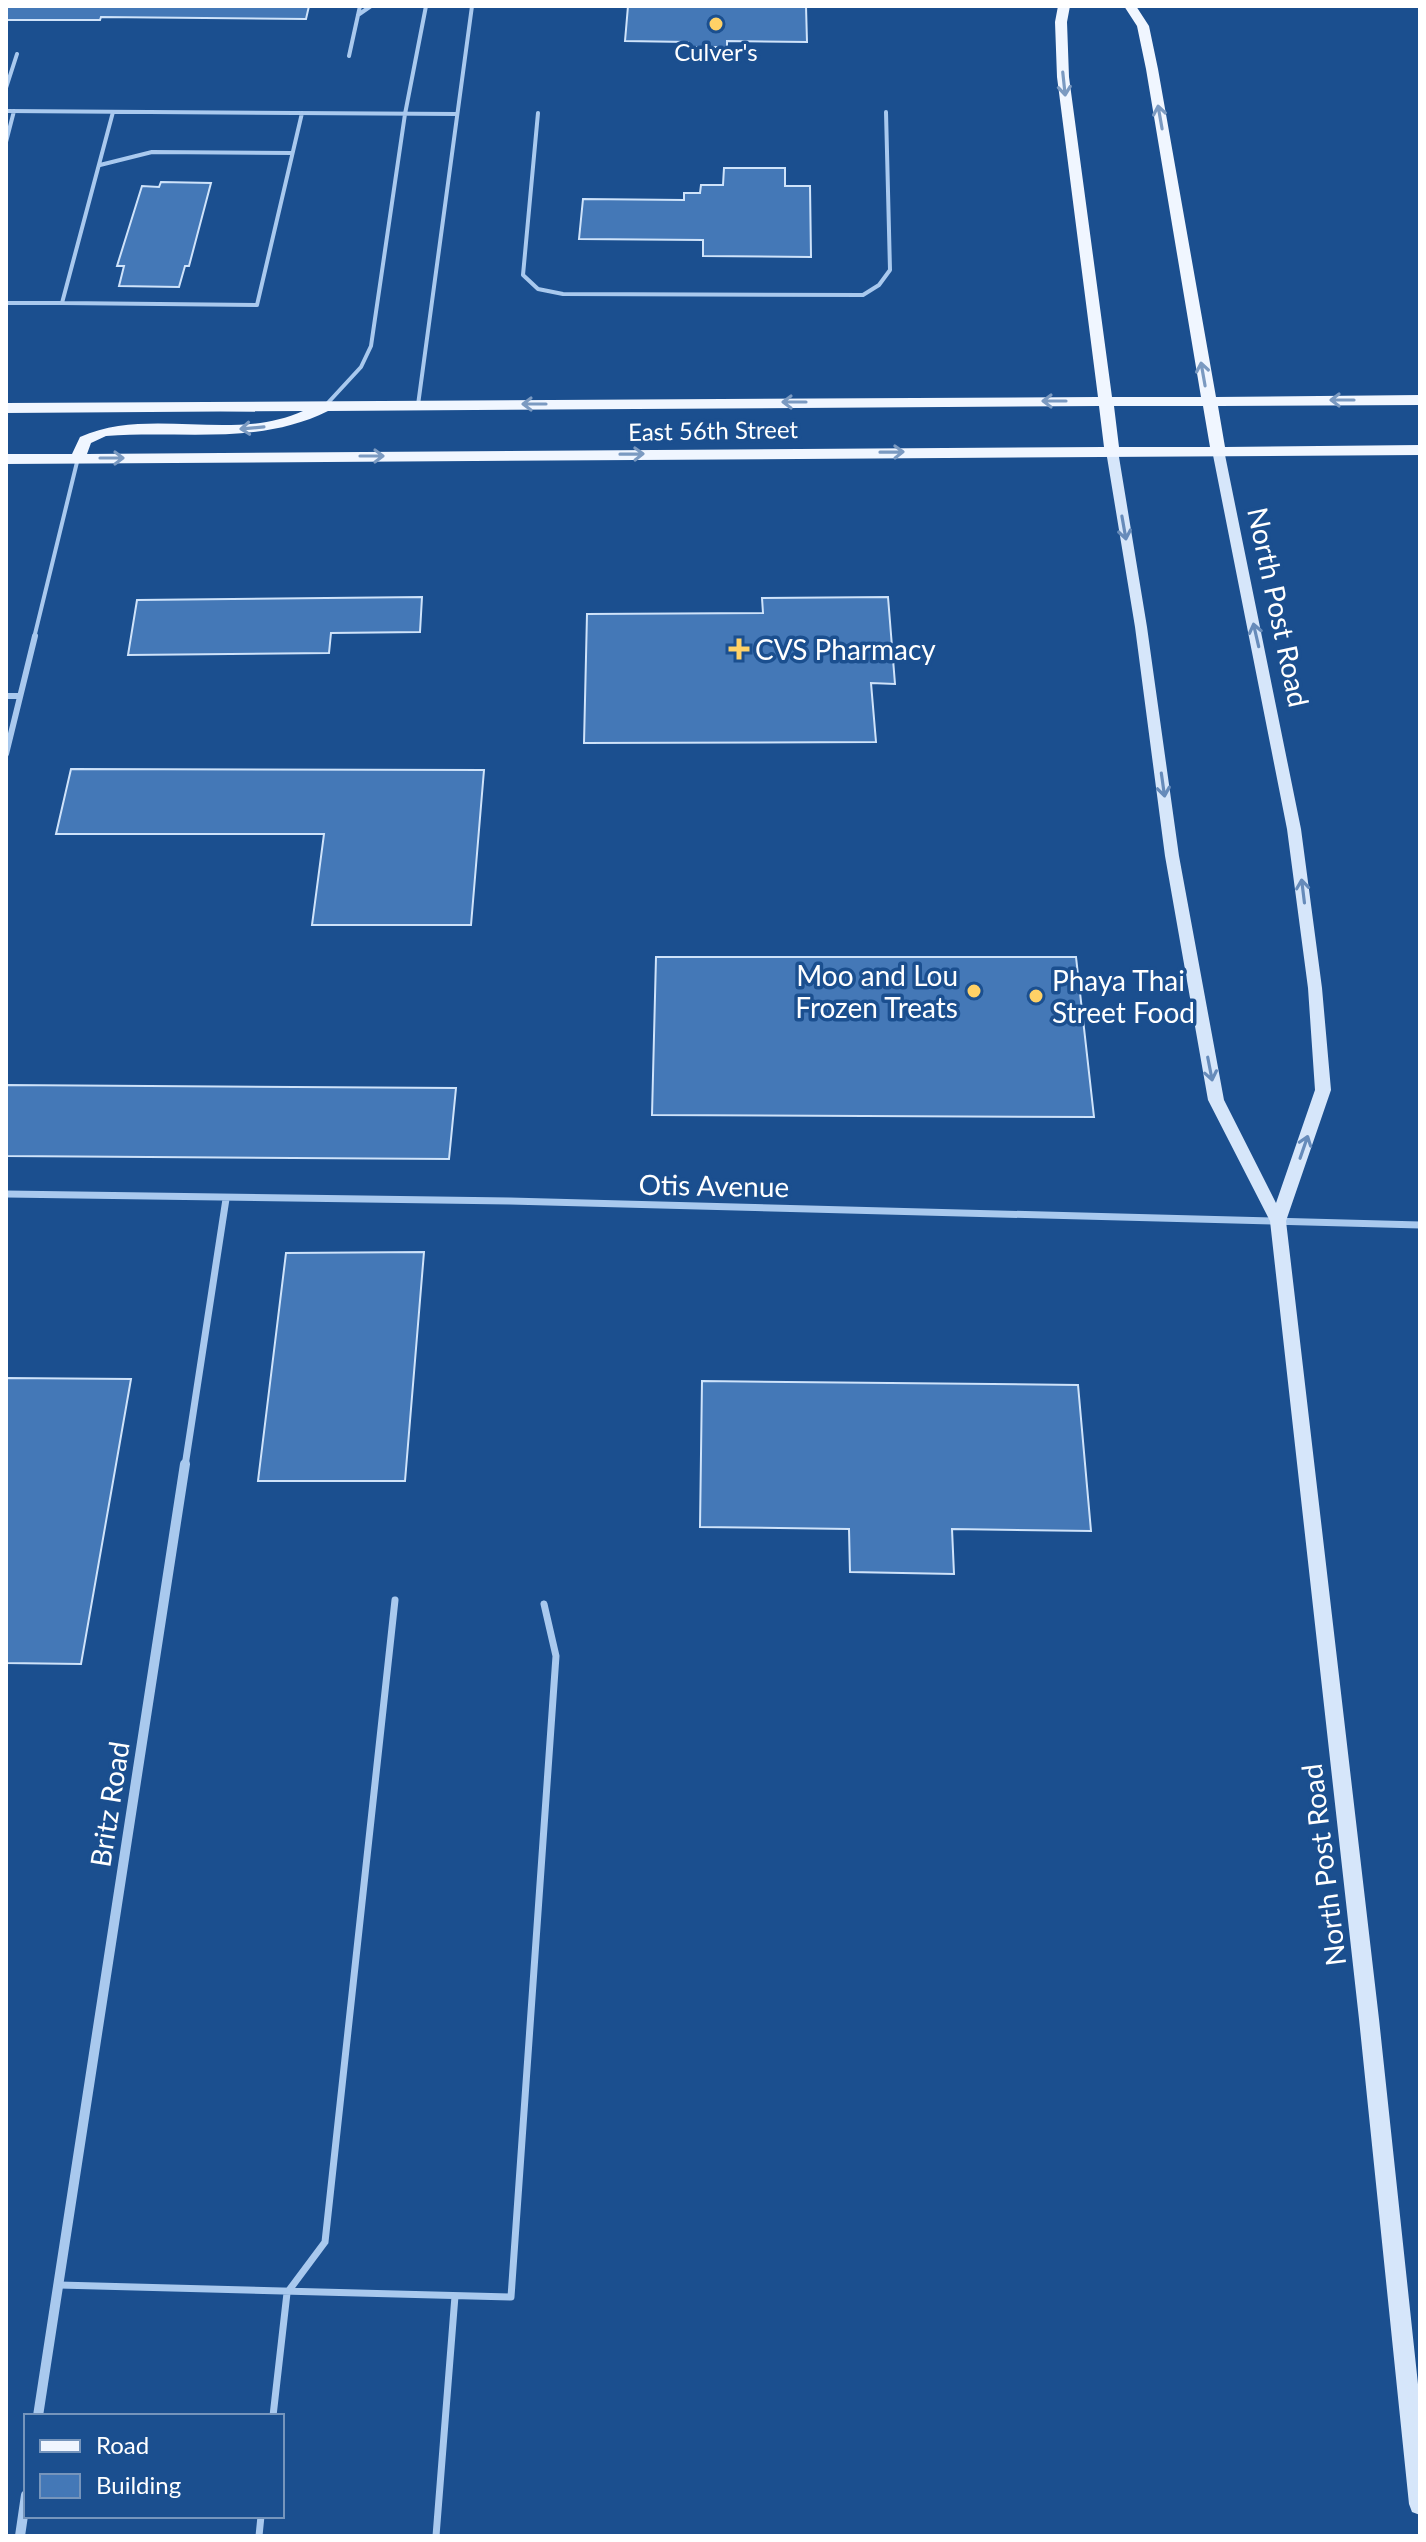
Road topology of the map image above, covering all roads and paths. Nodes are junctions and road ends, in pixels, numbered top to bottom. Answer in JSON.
{"nodes":[{"id":1,"x":360,"y":6,"type":"edge"},
{"id":2,"x":371,"y":6,"type":"edge"},
{"id":3,"x":426,"y":6,"type":"edge"},
{"id":4,"x":472,"y":6,"type":"edge"},
{"id":5,"x":1064,"y":6,"type":"edge"},
{"id":6,"x":1130,"y":6,"type":"edge"},
{"id":7,"x":358,"y":15,"type":"junction"},
{"id":8,"x":17,"y":54,"type":"dead end"},
{"id":9,"x":349,"y":56,"type":"dead end"},
{"id":10,"x":6,"y":88,"type":"edge"},
{"id":11,"x":6,"y":111,"type":"edge"},
{"id":12,"x":14,"y":111,"type":"junction"},
{"id":13,"x":113,"y":112,"type":"junction"},
{"id":14,"x":886,"y":112,"type":"dead end"},
{"id":15,"x":302,"y":113,"type":"junction"},
{"id":16,"x":538,"y":113,"type":"dead end"},
{"id":17,"x":405,"y":114,"type":"junction"},
{"id":18,"x":457,"y":114,"type":"junction"},
{"id":19,"x":6,"y":142,"type":"edge"},
{"id":20,"x":292,"y":153,"type":"junction"},
{"id":21,"x":100,"y":165,"type":"junction"},
{"id":22,"x":6,"y":303,"type":"edge"},
{"id":23,"x":62,"y":303,"type":"junction"},
{"id":24,"x":1420,"y":400,"type":"edge"},
{"id":25,"x":1106,"y":401,"type":"junction"},
{"id":26,"x":1207,"y":401,"type":"junction"},
{"id":27,"x":418,"y":405,"type":"junction"},
{"id":28,"x":325,"y":406,"type":"junction"},
{"id":29,"x":6,"y":408,"type":"edge"},
{"id":30,"x":1218,"y":450,"type":"junction"},
{"id":31,"x":1420,"y":450,"type":"edge"},
{"id":32,"x":1112,"y":451,"type":"junction"},
{"id":33,"x":78,"y":458,"type":"junction"},
{"id":34,"x":6,"y":459,"type":"edge"},
{"id":35,"x":6,"y":696,"type":"edge"},
{"id":36,"x":20,"y":696,"type":"junction"},
{"id":37,"x":6,"y":754,"type":"edge"},
{"id":38,"x":6,"y":1194,"type":"edge"},
{"id":39,"x":226,"y":1199,"type":"junction"},
{"id":40,"x":1278,"y":1221,"type":"junction"},
{"id":41,"x":1420,"y":1225,"type":"edge"},
{"id":42,"x":395,"y":1600,"type":"dead end"},
{"id":43,"x":544,"y":1604,"type":"dead end"},
{"id":44,"x":59,"y":2285,"type":"junction"},
{"id":45,"x":287,"y":2293,"type":"junction"},
{"id":46,"x":455,"y":2296,"type":"junction"},
{"id":47,"x":38,"y":2414,"type":"edge"},
{"id":48,"x":273,"y":2414,"type":"edge"},
{"id":49,"x":1420,"y":2504,"type":"edge"},
{"id":50,"x":24,"y":2509,"type":"edge"},
{"id":51,"x":20,"y":2536,"type":"edge"},
{"id":52,"x":436,"y":2536,"type":"edge"}],
"edges":[{"from":1,"to":7,"type":"lane"},
{"from":2,"to":7,"type":"lane"},
{"from":3,"to":17,"type":"lane"},
{"from":4,"to":18,"type":"lane"},
{"from":5,"to":25,"type":"main road","name":"North Post Road","one_way":true},
{"from":26,"to":6,"type":"main road","name":"North Post Road","one_way":true},
{"from":7,"to":9,"type":"lane"},
{"from":8,"to":10,"type":"lane"},
{"from":11,"to":12,"type":"lane"},
{"from":12,"to":13,"type":"lane"},
{"from":12,"to":19,"type":"lane"},
{"from":13,"to":15,"type":"lane"},
{"from":13,"to":21,"type":"lane"},
{"from":14,"to":16,"type":"lane"},
{"from":15,"to":17,"type":"lane"},
{"from":15,"to":20,"type":"lane"},
{"from":17,"to":18,"type":"lane"},
{"from":17,"to":28,"type":"lane"},
{"from":18,"to":27,"type":"lane"},
{"from":20,"to":21,"type":"lane"},
{"from":20,"to":23,"type":"lane"},
{"from":21,"to":23,"type":"lane"},
{"from":22,"to":23,"type":"lane"},
{"from":24,"to":26,"type":"main road","name":"East 56th Street","one_way":true},
{"from":25,"to":26,"type":"main road","name":"East 56th Street"},
{"from":25,"to":27,"type":"main road","name":"East 56th Street","one_way":true},
{"from":25,"to":32,"type":"main road","name":"North Post Road"},
{"from":26,"to":30,"type":"main road","name":"North Post Road"},
{"from":27,"to":28,"type":"main road","name":"East 56th Street"},
{"from":28,"to":29,"type":"main road","name":"East 56th Street"},
{"from":28,"to":33,"type":"main road","one_way":true},
{"from":30,"to":31,"type":"main road","name":"East 56th Street"},
{"from":30,"to":32,"type":"main road","name":"East 56th Street"},
{"from":40,"to":30,"type":"street","name":"North Post Road","one_way":true},
{"from":33,"to":32,"type":"main road","name":"East 56th Street","one_way":true},
{"from":32,"to":40,"type":"street","name":"North Post Road","one_way":true},
{"from":33,"to":34,"type":"main road","name":"East 56th Street"},
{"from":33,"to":36,"type":"lane"},
{"from":35,"to":36,"type":"lane"},
{"from":36,"to":37,"type":"lane"},
{"from":38,"to":39,"type":"street","name":"Otis Avenue"},
{"from":39,"to":40,"type":"street","name":"Otis Avenue"},
{"from":39,"to":44,"type":"street","name":"Britz Road"},
{"from":40,"to":41,"type":"street","name":"Otis Avenue"},
{"from":40,"to":49,"type":"street","name":"North Post Road"},
{"from":42,"to":45,"type":"lane"},
{"from":43,"to":46,"type":"lane"},
{"from":44,"to":45,"type":"lane"},
{"from":44,"to":47,"type":"street","name":"Britz Road"},
{"from":45,"to":46,"type":"lane"},
{"from":45,"to":48,"type":"lane"},
{"from":46,"to":52,"type":"lane"},
{"from":50,"to":51,"type":"street"}]}
